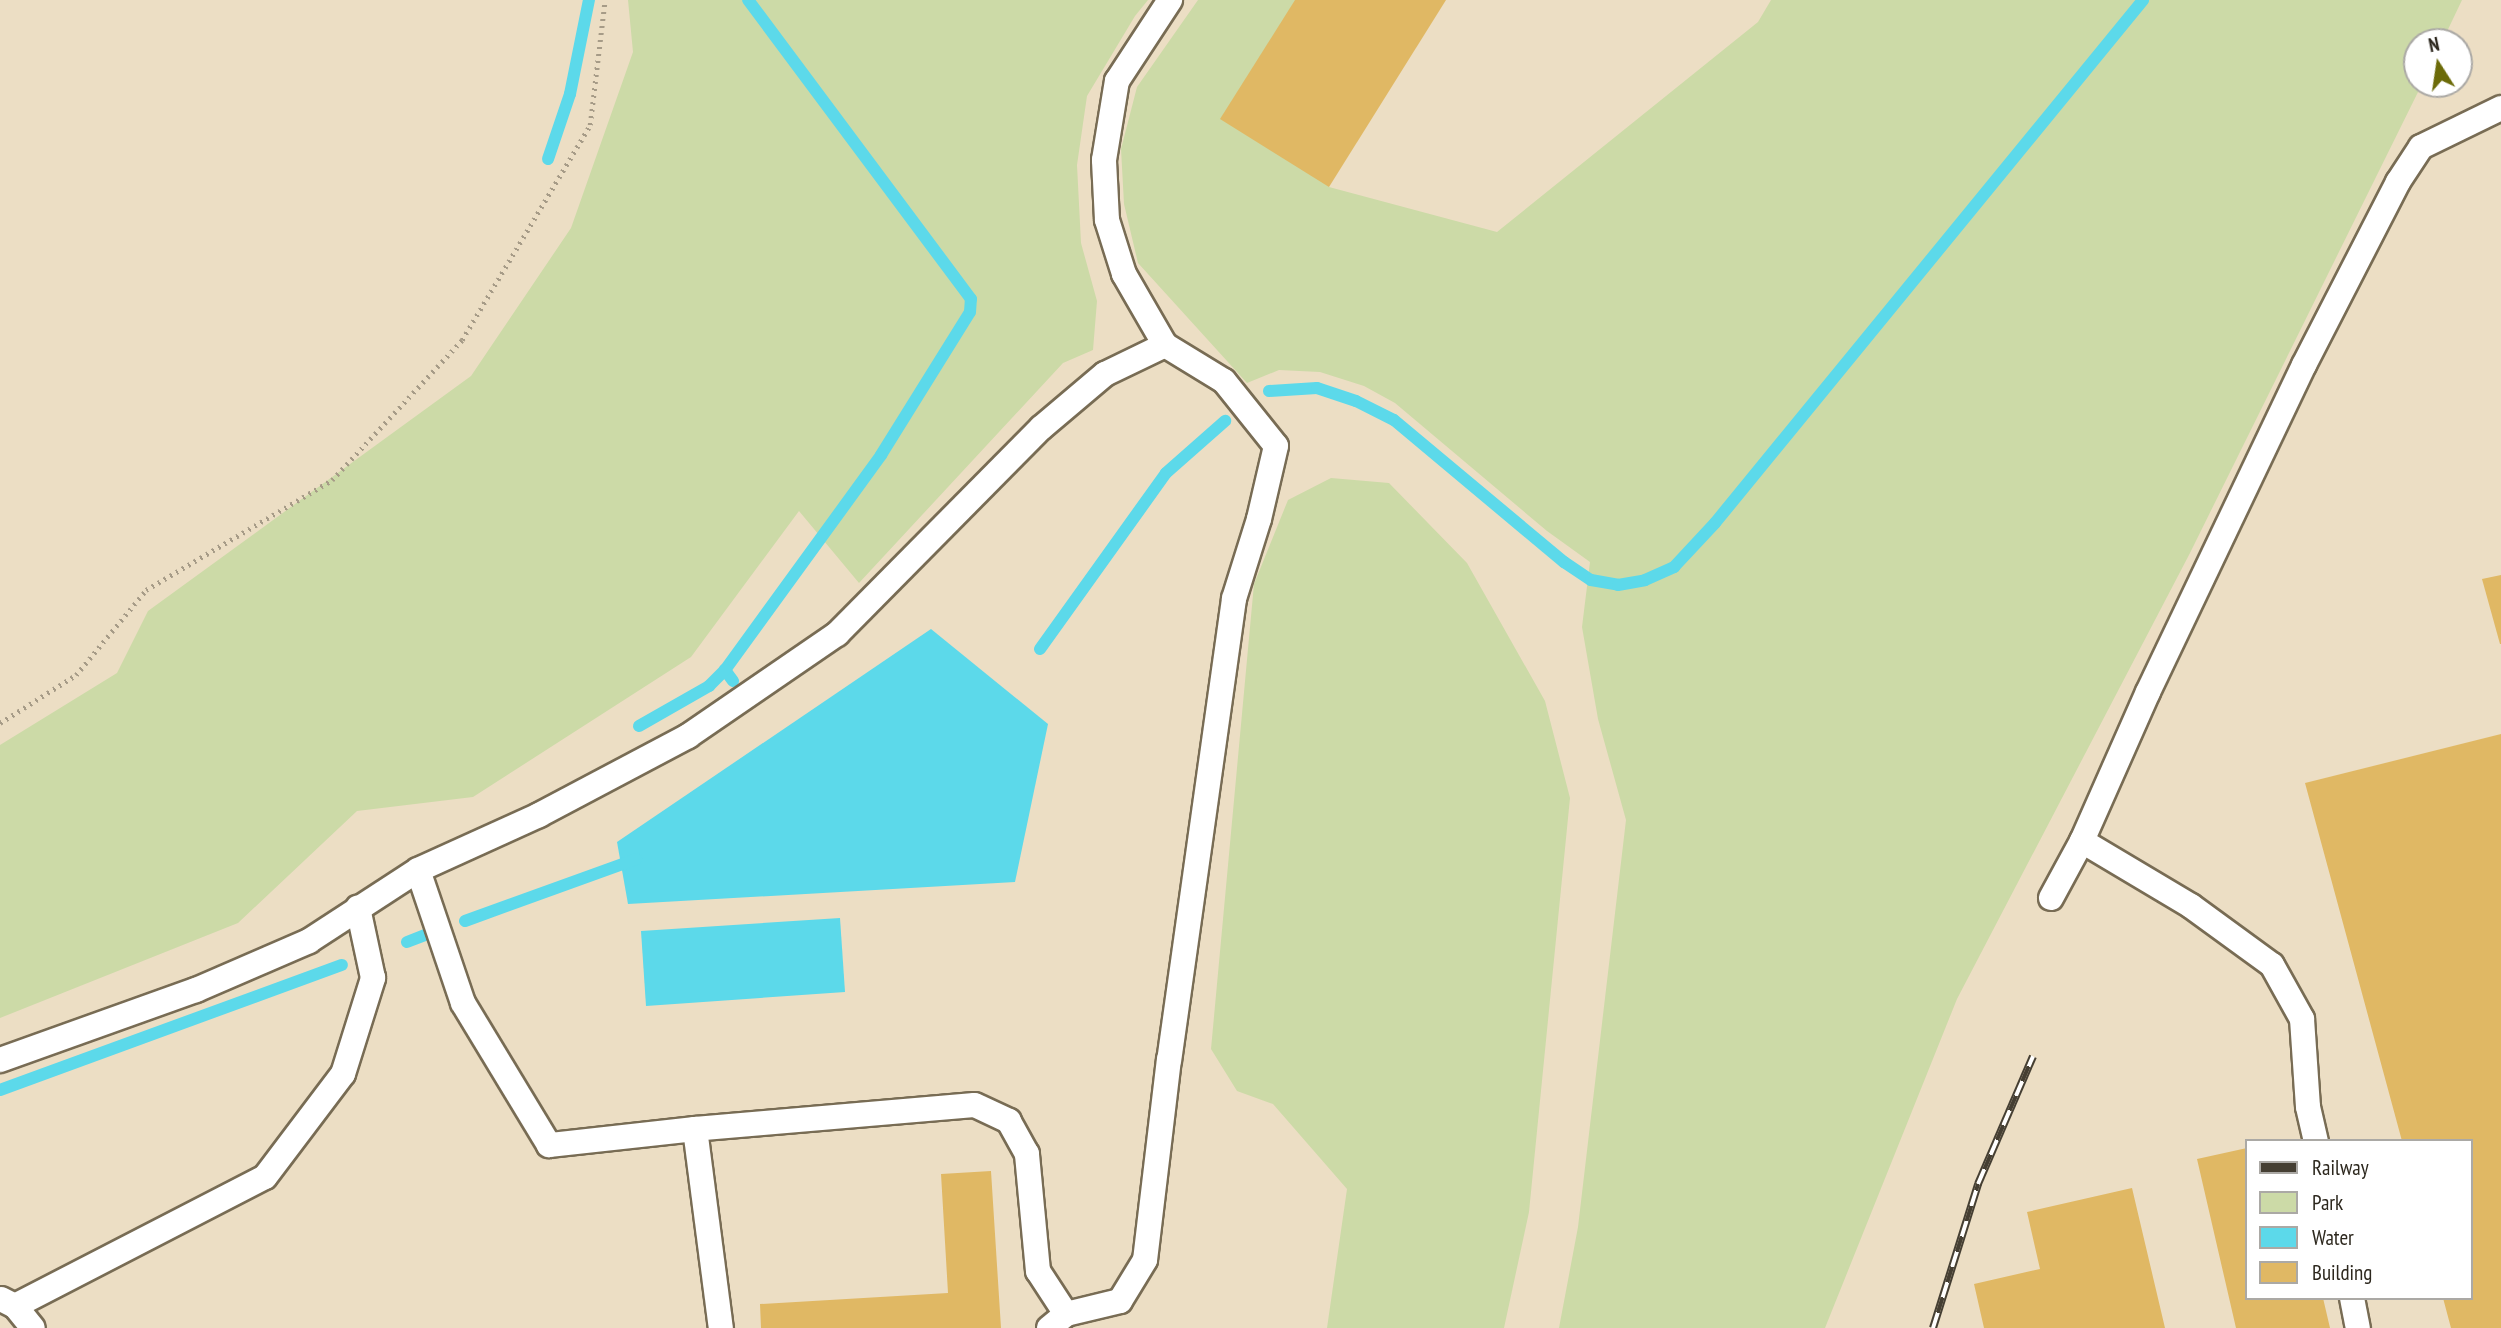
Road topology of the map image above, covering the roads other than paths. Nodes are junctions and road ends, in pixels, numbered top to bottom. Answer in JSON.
{"nodes":[{"id":1,"x":1170,"y":0,"type":"edge"},
{"id":2,"x":2501,"y":108,"type":"edge"},
{"id":3,"x":1165,"y":345,"type":"junction"},
{"id":4,"x":2082,"y":841,"type":"junction"},
{"id":5,"x":418,"y":870,"type":"junction"},
{"id":6,"x":2051,"y":898,"type":"dead end"},
{"id":7,"x":358,"y":908,"type":"junction"},
{"id":8,"x":0,"y":1060,"type":"edge"},
{"id":9,"x":695,"y":1129,"type":"junction"},
{"id":10,"x":2316,"y":1139,"type":"edge"},
{"id":11,"x":2352,"y":1300,"type":"edge"},
{"id":12,"x":8,"y":1303,"type":"edge"},
{"id":13,"x":1058,"y":1321,"type":"edge"},
{"id":14,"x":33,"y":1328,"type":"edge"},
{"id":15,"x":721,"y":1328,"type":"edge"},
{"id":16,"x":2358,"y":1328,"type":"edge"}],
"edges":[{"from":1,"to":3,"type":"lane"},
{"from":2,"to":4,"type":"lane"},
{"from":3,"to":5,"type":"lane"},
{"from":3,"to":13,"type":"lane"},
{"from":4,"to":6,"type":"lane"},
{"from":4,"to":10,"type":"lane"},
{"from":5,"to":7,"type":"lane"},
{"from":5,"to":9,"type":"lane"},
{"from":7,"to":8,"type":"lane"},
{"from":7,"to":12,"type":"lane"},
{"from":9,"to":13,"type":"lane"},
{"from":9,"to":15,"type":"lane"},
{"from":11,"to":16,"type":"lane"},
{"from":12,"to":14,"type":"lane"}]}
